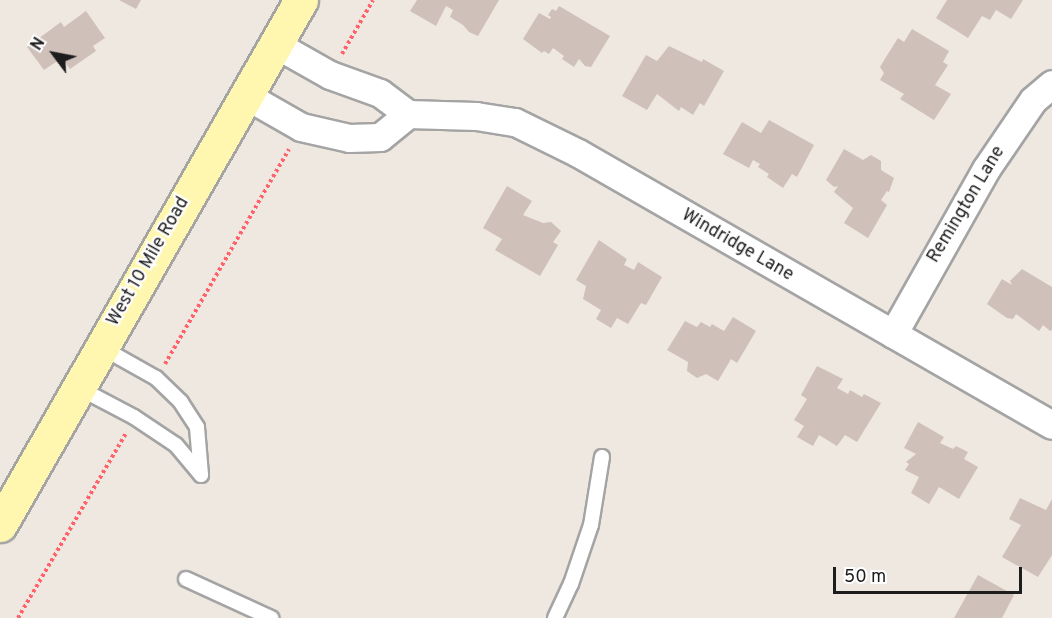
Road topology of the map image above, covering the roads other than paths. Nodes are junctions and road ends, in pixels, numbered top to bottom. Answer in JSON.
{"nodes":[{"id":1,"x":301,"y":0,"type":"edge"},
{"id":2,"x":275,"y":44,"type":"junction"},
{"id":3,"x":1052,"y":84,"type":"edge"},
{"id":4,"x":245,"y":95,"type":"junction"},
{"id":5,"x":408,"y":114,"type":"junction"},
{"id":6,"x":893,"y":334,"type":"junction"},
{"id":7,"x":100,"y":347,"type":"junction"},
{"id":8,"x":77,"y":387,"type":"junction"},
{"id":9,"x":1052,"y":425,"type":"edge"},
{"id":10,"x":602,"y":457,"type":"dead end"},
{"id":11,"x":0,"y":525,"type":"edge"},
{"id":12,"x":186,"y":579,"type":"dead end"},
{"id":13,"x":271,"y":618,"type":"edge"},
{"id":14,"x":555,"y":618,"type":"edge"}],
"edges":[{"from":1,"to":2,"type":"main road","name":"West 10 Mile Road"},
{"from":2,"to":4,"type":"main road","name":"West 10 Mile Road"},
{"from":2,"to":5,"type":"street"},
{"from":3,"to":6,"type":"street","name":"Remington Lane"},
{"from":4,"to":5,"type":"street"},
{"from":4,"to":7,"type":"main road","name":"West 10 Mile Road"},
{"from":5,"to":6,"type":"street","name":"Windridge Lane"},
{"from":6,"to":9,"type":"street","name":"Windridge Lane"},
{"from":7,"to":8,"type":"main road","name":"West 10 Mile Road"},
{"from":7,"to":8,"type":"lane"},
{"from":8,"to":11,"type":"main road","name":"West 10 Mile Road"},
{"from":10,"to":14,"type":"lane"},
{"from":12,"to":13,"type":"lane"}]}
